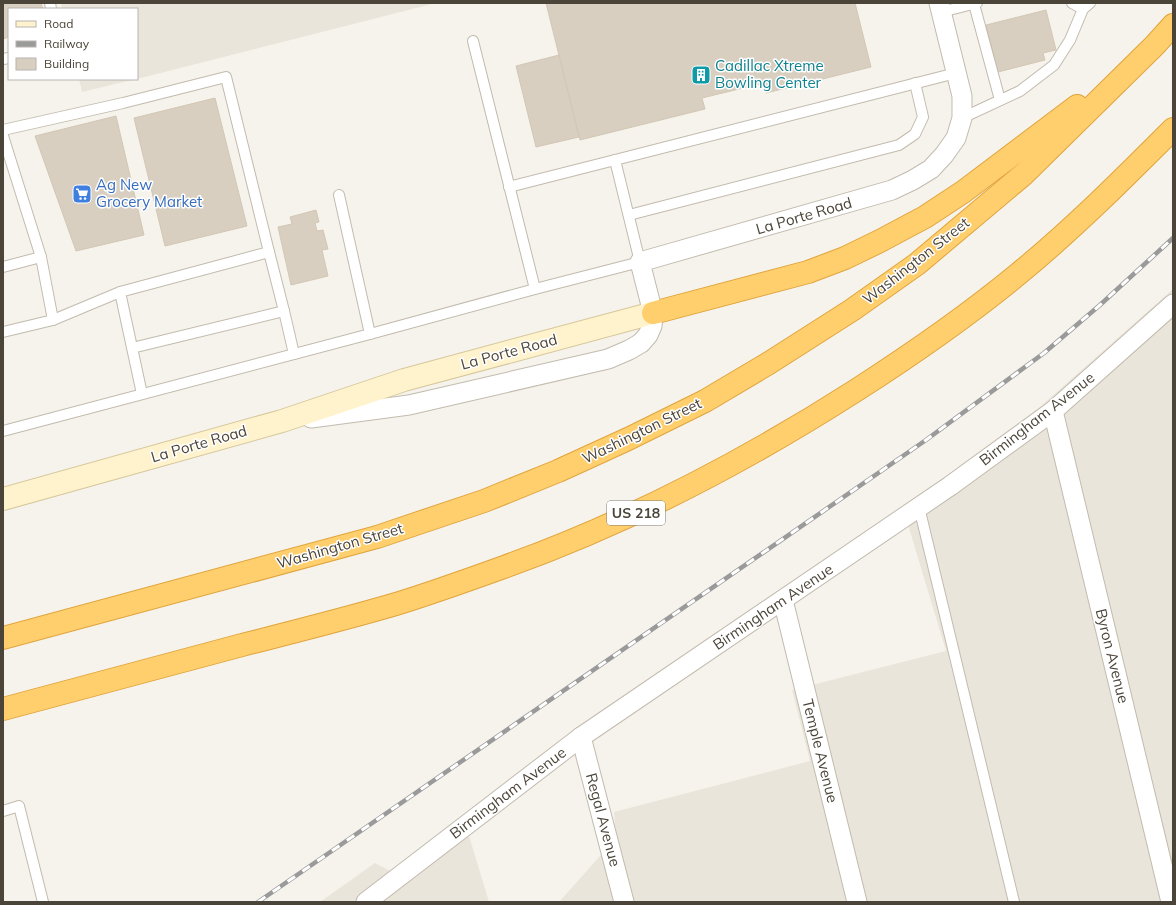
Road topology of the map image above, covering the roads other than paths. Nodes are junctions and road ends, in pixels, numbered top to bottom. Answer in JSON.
{"nodes":[{"id":1,"x":976,"y":3,"type":"edge"},
{"id":2,"x":1072,"y":3,"type":"edge"},
{"id":3,"x":1087,"y":6,"type":"edge"},
{"id":4,"x":940,"y":8,"type":"edge"},
{"id":5,"x":1173,"y":25,"type":"edge"},
{"id":6,"x":473,"y":41,"type":"dead end"},
{"id":7,"x":1155,"y":45,"type":"junction"},
{"id":8,"x":956,"y":73,"type":"junction"},
{"id":9,"x":916,"y":83,"type":"junction"},
{"id":10,"x":1000,"y":100,"type":"junction"},
{"id":11,"x":962,"y":118,"type":"junction"},
{"id":12,"x":1173,"y":129,"type":"edge"},
{"id":13,"x":3,"y":130,"type":"edge"},
{"id":14,"x":3,"y":136,"type":"edge"},
{"id":15,"x":615,"y":160,"type":"junction"},
{"id":16,"x":509,"y":187,"type":"junction"},
{"id":17,"x":339,"y":195,"type":"dead end"},
{"id":18,"x":629,"y":215,"type":"junction"},
{"id":19,"x":269,"y":252,"type":"junction"},
{"id":20,"x":41,"y":257,"type":"junction"},
{"id":21,"x":640,"y":262,"type":"junction"},
{"id":22,"x":3,"y":267,"type":"edge"},
{"id":23,"x":535,"y":289,"type":"junction"},
{"id":24,"x":120,"y":292,"type":"junction"},
{"id":25,"x":1173,"y":304,"type":"edge"},
{"id":26,"x":284,"y":311,"type":"junction"},
{"id":27,"x":653,"y":313,"type":"junction"},
{"id":28,"x":53,"y":320,"type":"junction"},
{"id":29,"x":3,"y":332,"type":"edge"},
{"id":30,"x":370,"y":334,"type":"junction"},
{"id":31,"x":132,"y":348,"type":"junction"},
{"id":32,"x":294,"y":354,"type":"junction"},
{"id":33,"x":142,"y":394,"type":"junction"},
{"id":34,"x":1053,"y":410,"type":"junction"},
{"id":35,"x":282,"y":421,"type":"junction"},
{"id":36,"x":3,"y":431,"type":"edge"},
{"id":37,"x":3,"y":499,"type":"edge"},
{"id":38,"x":919,"y":507,"type":"junction"},
{"id":39,"x":783,"y":600,"type":"junction"},
{"id":40,"x":3,"y":638,"type":"edge"},
{"id":41,"x":3,"y":709,"type":"edge"},
{"id":42,"x":581,"y":737,"type":"junction"},
{"id":43,"x":3,"y":811,"type":"edge"},
{"id":44,"x":43,"y":902,"type":"edge"},
{"id":45,"x":366,"y":902,"type":"edge"},
{"id":46,"x":624,"y":902,"type":"edge"},
{"id":47,"x":857,"y":902,"type":"edge"},
{"id":48,"x":1014,"y":902,"type":"edge"},
{"id":49,"x":1172,"y":902,"type":"edge"}],
"edges":[{"from":1,"to":4,"type":"lane"},
{"from":1,"to":10,"type":"lane"},
{"from":2,"to":3,"type":"lane"},
{"from":3,"to":10,"type":"lane"},
{"from":4,"to":8,"type":"street"},
{"from":5,"to":7,"type":"highway","name":"Washington Street"},
{"from":6,"to":16,"type":"lane"},
{"from":7,"to":27,"type":"highway"},
{"from":7,"to":40,"type":"highway","name":"Washington Street"},
{"from":8,"to":9,"type":"lane"},
{"from":8,"to":11,"type":"street"},
{"from":9,"to":15,"type":"lane"},
{"from":9,"to":18,"type":"lane"},
{"from":10,"to":11,"type":"lane"},
{"from":11,"to":21,"type":"street","name":"La Porte Road"},
{"from":12,"to":41,"type":"highway","number":"US 218"},
{"from":13,"to":19,"type":"lane"},
{"from":14,"to":20,"type":"lane"},
{"from":15,"to":16,"type":"lane"},
{"from":15,"to":18,"type":"lane"},
{"from":16,"to":23,"type":"lane"},
{"from":17,"to":30,"type":"lane"},
{"from":18,"to":21,"type":"lane"},
{"from":19,"to":24,"type":"lane"},
{"from":19,"to":26,"type":"lane"},
{"from":20,"to":22,"type":"lane"},
{"from":20,"to":28,"type":"lane"},
{"from":21,"to":23,"type":"lane"},
{"from":21,"to":27,"type":"street"},
{"from":23,"to":30,"type":"lane"},
{"from":24,"to":28,"type":"lane"},
{"from":24,"to":31,"type":"lane"},
{"from":25,"to":34,"type":"street","name":"Birmingham Avenue"},
{"from":26,"to":31,"type":"lane"},
{"from":26,"to":32,"type":"lane"},
{"from":27,"to":35,"type":"street","name":"La Porte Road"},
{"from":27,"to":35,"type":"street"},
{"from":28,"to":29,"type":"lane"},
{"from":30,"to":32,"type":"lane"},
{"from":31,"to":33,"type":"lane"},
{"from":32,"to":33,"type":"lane"},
{"from":33,"to":36,"type":"lane"},
{"from":34,"to":38,"type":"street","name":"Birmingham Avenue"},
{"from":34,"to":49,"type":"street","name":"Byron Avenue"},
{"from":35,"to":37,"type":"street","name":"La Porte Road"},
{"from":38,"to":39,"type":"street","name":"Birmingham Avenue"},
{"from":38,"to":48,"type":"lane"},
{"from":39,"to":42,"type":"street","name":"Birmingham Avenue"},
{"from":39,"to":47,"type":"street","name":"Temple Avenue"},
{"from":42,"to":45,"type":"street","name":"Birmingham Avenue"},
{"from":42,"to":46,"type":"street","name":"Regal Avenue"},
{"from":43,"to":44,"type":"lane"}]}
